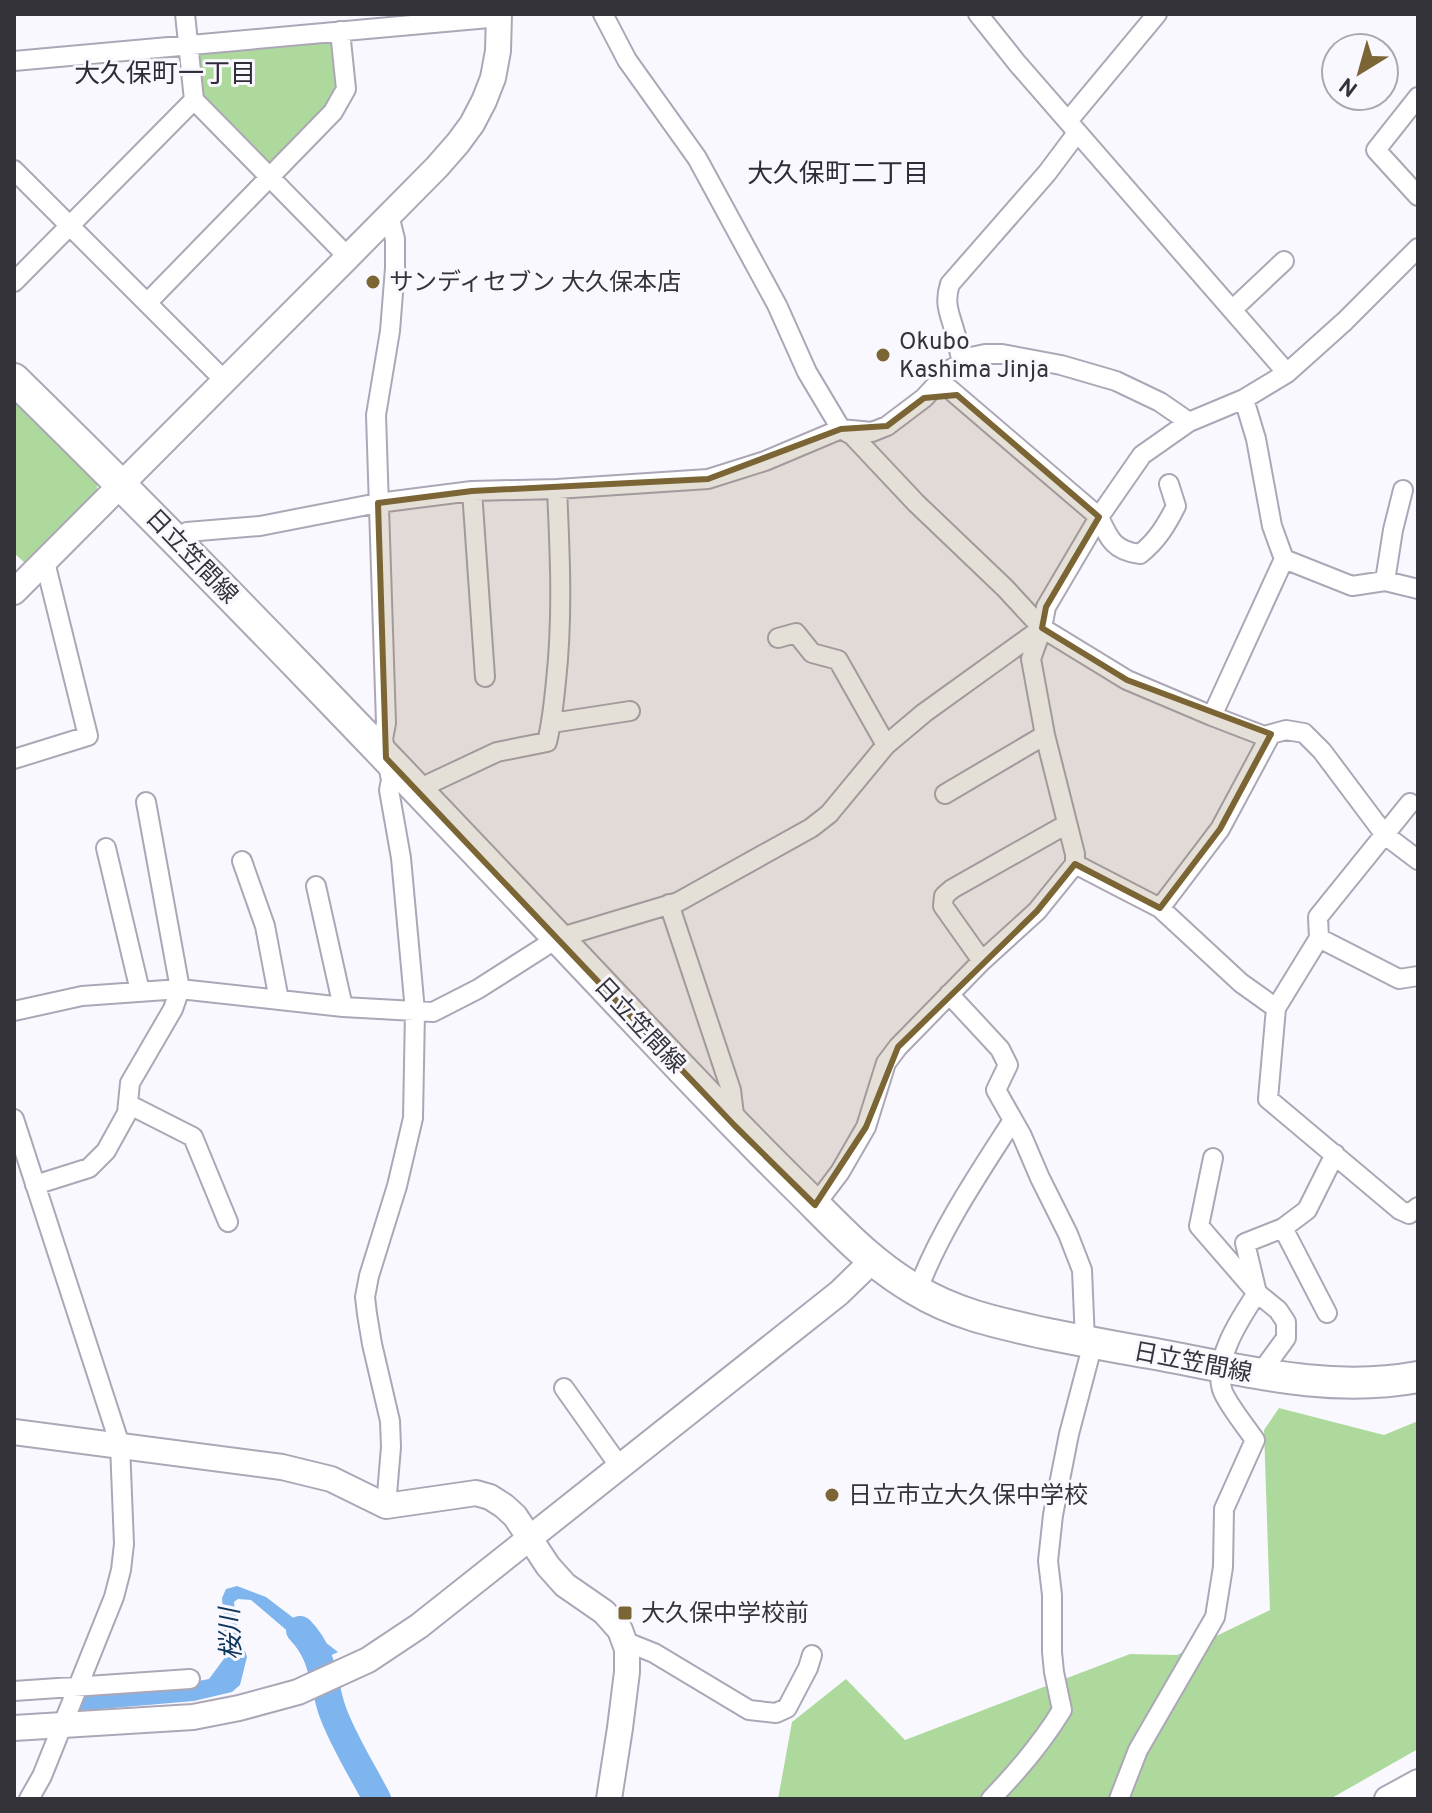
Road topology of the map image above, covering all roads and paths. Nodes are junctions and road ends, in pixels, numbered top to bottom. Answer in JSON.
{"nodes":[{"id":1,"x":185,"y":14,"type":"edge"},
{"id":2,"x":603,"y":14,"type":"edge"},
{"id":3,"x":978,"y":14,"type":"edge"},
{"id":4,"x":1157,"y":14,"type":"edge"},
{"id":5,"x":500,"y":16,"type":"edge"},
{"id":6,"x":340,"y":31,"type":"junction"},
{"id":7,"x":188,"y":44,"type":"junction"},
{"id":8,"x":14,"y":61,"type":"edge"},
{"id":9,"x":1418,"y":97,"type":"edge"},
{"id":10,"x":194,"y":100,"type":"junction"},
{"id":11,"x":1073,"y":127,"type":"junction"},
{"id":12,"x":14,"y":170,"type":"edge"},
{"id":13,"x":269,"y":178,"type":"junction"},
{"id":14,"x":1418,"y":196,"type":"edge"},
{"id":15,"x":389,"y":215,"type":"junction"},
{"id":16,"x":70,"y":227,"type":"junction"},
{"id":17,"x":1418,"y":248,"type":"edge"},
{"id":18,"x":348,"y":257,"type":"junction"},
{"id":19,"x":1284,"y":261,"type":"dead end"},
{"id":20,"x":14,"y":282,"type":"edge"},
{"id":21,"x":147,"y":303,"type":"junction"},
{"id":22,"x":1232,"y":310,"type":"junction"},
{"id":23,"x":962,"y":363,"type":"junction"},
{"id":24,"x":1287,"y":373,"type":"junction"},
{"id":25,"x":14,"y":379,"type":"edge"},
{"id":26,"x":224,"y":380,"type":"junction"},
{"id":27,"x":939,"y":380,"type":"junction"},
{"id":28,"x":957,"y":395,"type":"junction"},
{"id":29,"x":924,"y":398,"type":"junction"},
{"id":30,"x":1244,"y":399,"type":"junction"},
{"id":31,"x":1189,"y":422,"type":"junction"},
{"id":32,"x":841,"y":429,"type":"junction"},
{"id":33,"x":121,"y":484,"type":"junction"},
{"id":34,"x":1169,"y":484,"type":"dead end"},
{"id":35,"x":557,"y":489,"type":"junction"},
{"id":36,"x":1403,"y":490,"type":"dead end"},
{"id":37,"x":472,"y":491,"type":"junction"},
{"id":38,"x":378,"y":503,"type":"junction"},
{"id":39,"x":1099,"y":517,"type":"junction"},
{"id":40,"x":177,"y":540,"type":"junction"},
{"id":41,"x":1284,"y":559,"type":"junction"},
{"id":42,"x":45,"y":562,"type":"junction"},
{"id":43,"x":1385,"y":581,"type":"junction"},
{"id":44,"x":1418,"y":589,"type":"edge"},
{"id":45,"x":14,"y":592,"type":"edge"},
{"id":46,"x":1042,"y":628,"type":"junction"},
{"id":47,"x":778,"y":638,"type":"dead end"},
{"id":48,"x":485,"y":677,"type":"dead end"},
{"id":49,"x":630,"y":711,"type":"dead end"},
{"id":50,"x":1212,"y":716,"type":"junction"},
{"id":51,"x":552,"y":723,"type":"junction"},
{"id":52,"x":1271,"y":734,"type":"junction"},
{"id":53,"x":1045,"y":735,"type":"junction"},
{"id":54,"x":886,"y":745,"type":"junction"},
{"id":55,"x":386,"y":758,"type":"junction"},
{"id":56,"x":14,"y":759,"type":"edge"},
{"id":57,"x":416,"y":790,"type":"junction"},
{"id":58,"x":945,"y":794,"type":"dead end"},
{"id":59,"x":146,"y":802,"type":"dead end"},
{"id":60,"x":1410,"y":803,"type":"dead end"},
{"id":61,"x":1067,"y":824,"type":"junction"},
{"id":62,"x":1385,"y":835,"type":"junction"},
{"id":63,"x":106,"y":848,"type":"dead end"},
{"id":64,"x":1418,"y":860,"type":"edge"},
{"id":65,"x":242,"y":861,"type":"dead end"},
{"id":66,"x":1075,"y":864,"type":"junction"},
{"id":67,"x":316,"y":886,"type":"dead end"},
{"id":68,"x":669,"y":904,"type":"junction"},
{"id":69,"x":1160,"y":908,"type":"junction"},
{"id":70,"x":558,"y":938,"type":"junction"},
{"id":71,"x":1319,"y":938,"type":"junction"},
{"id":72,"x":982,"y":961,"type":"junction"},
{"id":73,"x":1418,"y":976,"type":"edge"},
{"id":74,"x":180,"y":989,"type":"junction"},
{"id":75,"x":140,"y":991,"type":"junction"},
{"id":76,"x":949,"y":994,"type":"junction"},
{"id":77,"x":279,"y":1000,"type":"junction"},
{"id":78,"x":343,"y":1007,"type":"junction"},
{"id":79,"x":1276,"y":1008,"type":"junction"},
{"id":80,"x":14,"y":1011,"type":"edge"},
{"id":81,"x":415,"y":1011,"type":"junction"},
{"id":82,"x":128,"y":1104,"type":"junction"},
{"id":83,"x":14,"y":1119,"type":"edge"},
{"id":84,"x":1013,"y":1120,"type":"junction"},
{"id":85,"x":735,"y":1126,"type":"junction"},
{"id":86,"x":1335,"y":1154,"type":"junction"},
{"id":87,"x":1213,"y":1158,"type":"dead end"},
{"id":88,"x":35,"y":1185,"type":"junction"},
{"id":89,"x":815,"y":1205,"type":"junction"},
{"id":90,"x":1418,"y":1207,"type":"edge"},
{"id":91,"x":228,"y":1222,"type":"dead end"},
{"id":92,"x":1283,"y":1228,"type":"junction"},
{"id":93,"x":873,"y":1260,"type":"junction"},
{"id":94,"x":917,"y":1292,"type":"junction"},
{"id":95,"x":1257,"y":1293,"type":"junction"},
{"id":96,"x":1327,"y":1313,"type":"dead end"},
{"id":97,"x":1089,"y":1342,"type":"junction"},
{"id":98,"x":1221,"y":1366,"type":"junction"},
{"id":99,"x":1259,"y":1375,"type":"junction"},
{"id":100,"x":1418,"y":1377,"type":"edge"},
{"id":101,"x":564,"y":1388,"type":"dead end"},
{"id":102,"x":14,"y":1432,"type":"edge"},
{"id":103,"x":120,"y":1445,"type":"junction"},
{"id":104,"x":620,"y":1467,"type":"junction"},
{"id":105,"x":386,"y":1506,"type":"junction"},
{"id":106,"x":530,"y":1539,"type":"junction"},
{"id":107,"x":624,"y":1641,"type":"junction"},
{"id":108,"x":812,"y":1655,"type":"dead end"},
{"id":109,"x":190,"y":1679,"type":"dead end"},
{"id":110,"x":77,"y":1690,"type":"junction"},
{"id":111,"x":14,"y":1691,"type":"edge"},
{"id":112,"x":65,"y":1719,"type":"junction"},
{"id":113,"x":14,"y":1728,"type":"edge"},
{"id":114,"x":1418,"y":1782,"type":"edge"},
{"id":115,"x":29,"y":1799,"type":"edge"},
{"id":116,"x":609,"y":1799,"type":"edge"},
{"id":117,"x":991,"y":1799,"type":"edge"},
{"id":118,"x":1119,"y":1799,"type":"edge"},
{"id":119,"x":1387,"y":1799,"type":"edge"}],
"edges":[{"from":1,"to":7,"type":"street"},
{"from":2,"to":32,"type":"street"},
{"from":3,"to":11,"type":"street"},
{"from":4,"to":11,"type":"street"},
{"from":5,"to":6,"type":"street"},
{"from":5,"to":15,"type":"street"},
{"from":6,"to":7,"type":"street"},
{"from":6,"to":13,"type":"street"},
{"from":7,"to":8,"type":"street"},
{"from":7,"to":10,"type":"street"},
{"from":9,"to":14,"type":"street"},
{"from":10,"to":13,"type":"street"},
{"from":10,"to":16,"type":"street"},
{"from":11,"to":22,"type":"street"},
{"from":11,"to":23,"type":"street"},
{"from":12,"to":16,"type":"street"},
{"from":13,"to":18,"type":"street"},
{"from":13,"to":21,"type":"street"},
{"from":15,"to":18,"type":"street"},
{"from":15,"to":38,"type":"street"},
{"from":16,"to":20,"type":"street"},
{"from":16,"to":21,"type":"street"},
{"from":17,"to":24,"type":"street"},
{"from":18,"to":26,"type":"street"},
{"from":19,"to":22,"type":"street"},
{"from":21,"to":26,"type":"street"},
{"from":22,"to":24,"type":"street"},
{"from":23,"to":27,"type":"street"},
{"from":23,"to":31,"type":"street"},
{"from":24,"to":30,"type":"street"},
{"from":25,"to":33,"type":"main road","name":"日立笠間線"},
{"from":26,"to":33,"type":"street"},
{"from":27,"to":28,"type":"street"},
{"from":27,"to":29,"type":"street"},
{"from":28,"to":29,"type":"street"},
{"from":28,"to":39,"type":"street"},
{"from":29,"to":32,"type":"street"},
{"from":30,"to":31,"type":"street"},
{"from":30,"to":41,"type":"street"},
{"from":31,"to":39,"type":"street"},
{"from":32,"to":35,"type":"street"},
{"from":32,"to":46,"type":"street"},
{"from":33,"to":40,"type":"main road","name":"日立笠間線"},
{"from":33,"to":42,"type":"street"},
{"from":34,"to":39,"type":"street"},
{"from":35,"to":37,"type":"street"},
{"from":35,"to":51,"type":"street"},
{"from":36,"to":43,"type":"street"},
{"from":37,"to":38,"type":"street"},
{"from":37,"to":48,"type":"street"},
{"from":38,"to":40,"type":"street"},
{"from":38,"to":55,"type":"street"},
{"from":39,"to":46,"type":"street"},
{"from":40,"to":55,"type":"main road","name":"日立笠間線"},
{"from":41,"to":43,"type":"street"},
{"from":41,"to":50,"type":"street"},
{"from":42,"to":45,"type":"street"},
{"from":42,"to":56,"type":"street"},
{"from":43,"to":44,"type":"street"},
{"from":46,"to":50,"type":"street"},
{"from":46,"to":53,"type":"street"},
{"from":46,"to":54,"type":"street"},
{"from":47,"to":54,"type":"street"},
{"from":49,"to":51,"type":"street"},
{"from":50,"to":52,"type":"street"},
{"from":51,"to":57,"type":"street"},
{"from":52,"to":62,"type":"street"},
{"from":52,"to":69,"type":"street"},
{"from":53,"to":58,"type":"street"},
{"from":53,"to":61,"type":"street"},
{"from":54,"to":68,"type":"street"},
{"from":55,"to":57,"type":"main road","name":"日立笠間線"},
{"from":55,"to":81,"type":"street"},
{"from":57,"to":70,"type":"main road","name":"日立笠間線"},
{"from":59,"to":74,"type":"street"},
{"from":60,"to":62,"type":"street"},
{"from":61,"to":66,"type":"street"},
{"from":61,"to":72,"type":"street"},
{"from":62,"to":64,"type":"street"},
{"from":62,"to":71,"type":"street"},
{"from":63,"to":75,"type":"street"},
{"from":65,"to":77,"type":"street"},
{"from":66,"to":69,"type":"street"},
{"from":66,"to":72,"type":"street"},
{"from":67,"to":78,"type":"street"},
{"from":68,"to":70,"type":"street"},
{"from":68,"to":85,"type":"street"},
{"from":69,"to":79,"type":"street"},
{"from":70,"to":81,"type":"street"},
{"from":70,"to":85,"type":"main road","name":"日立笠間線"},
{"from":71,"to":73,"type":"street"},
{"from":71,"to":79,"type":"street"},
{"from":72,"to":76,"type":"street"},
{"from":74,"to":75,"type":"street"},
{"from":74,"to":77,"type":"street"},
{"from":74,"to":82,"type":"street"},
{"from":75,"to":80,"type":"street"},
{"from":76,"to":84,"type":"street"},
{"from":76,"to":89,"type":"street"},
{"from":77,"to":78,"type":"street"},
{"from":78,"to":81,"type":"street"},
{"from":79,"to":86,"type":"street"},
{"from":81,"to":105,"type":"street"},
{"from":82,"to":88,"type":"street"},
{"from":82,"to":91,"type":"street"},
{"from":83,"to":88,"type":"street"},
{"from":84,"to":94,"type":"street"},
{"from":84,"to":97,"type":"street"},
{"from":85,"to":89,"type":"main road","name":"日立笠間線"},
{"from":86,"to":90,"type":"street"},
{"from":86,"to":92,"type":"street"},
{"from":87,"to":95,"type":"street"},
{"from":88,"to":103,"type":"street"},
{"from":89,"to":93,"type":"main road","name":"日立笠間線"},
{"from":92,"to":95,"type":"street"},
{"from":92,"to":96,"type":"street"},
{"from":93,"to":94,"type":"main road","name":"日立笠間線"},
{"from":93,"to":104,"type":"street"},
{"from":94,"to":97,"type":"main road","name":"日立笠間線"},
{"from":95,"to":98,"type":"street"},
{"from":95,"to":99,"type":"street"},
{"from":97,"to":98,"type":"main road","name":"日立笠間線"},
{"from":97,"to":117,"type":"street"},
{"from":98,"to":99,"type":"main road","name":"日立笠間線"},
{"from":98,"to":118,"type":"street"},
{"from":99,"to":100,"type":"main road","name":"日立笠間線"},
{"from":101,"to":104,"type":"street"},
{"from":102,"to":103,"type":"street"},
{"from":103,"to":105,"type":"street"},
{"from":103,"to":110,"type":"street"},
{"from":104,"to":106,"type":"street"},
{"from":105,"to":106,"type":"street"},
{"from":106,"to":107,"type":"street"},
{"from":106,"to":112,"type":"street"},
{"from":107,"to":108,"type":"street"},
{"from":107,"to":116,"type":"street"},
{"from":109,"to":110,"type":"street"},
{"from":110,"to":111,"type":"street"},
{"from":110,"to":112,"type":"street"},
{"from":112,"to":113,"type":"street"},
{"from":112,"to":115,"type":"street"},
{"from":114,"to":119,"type":"street"}]}
